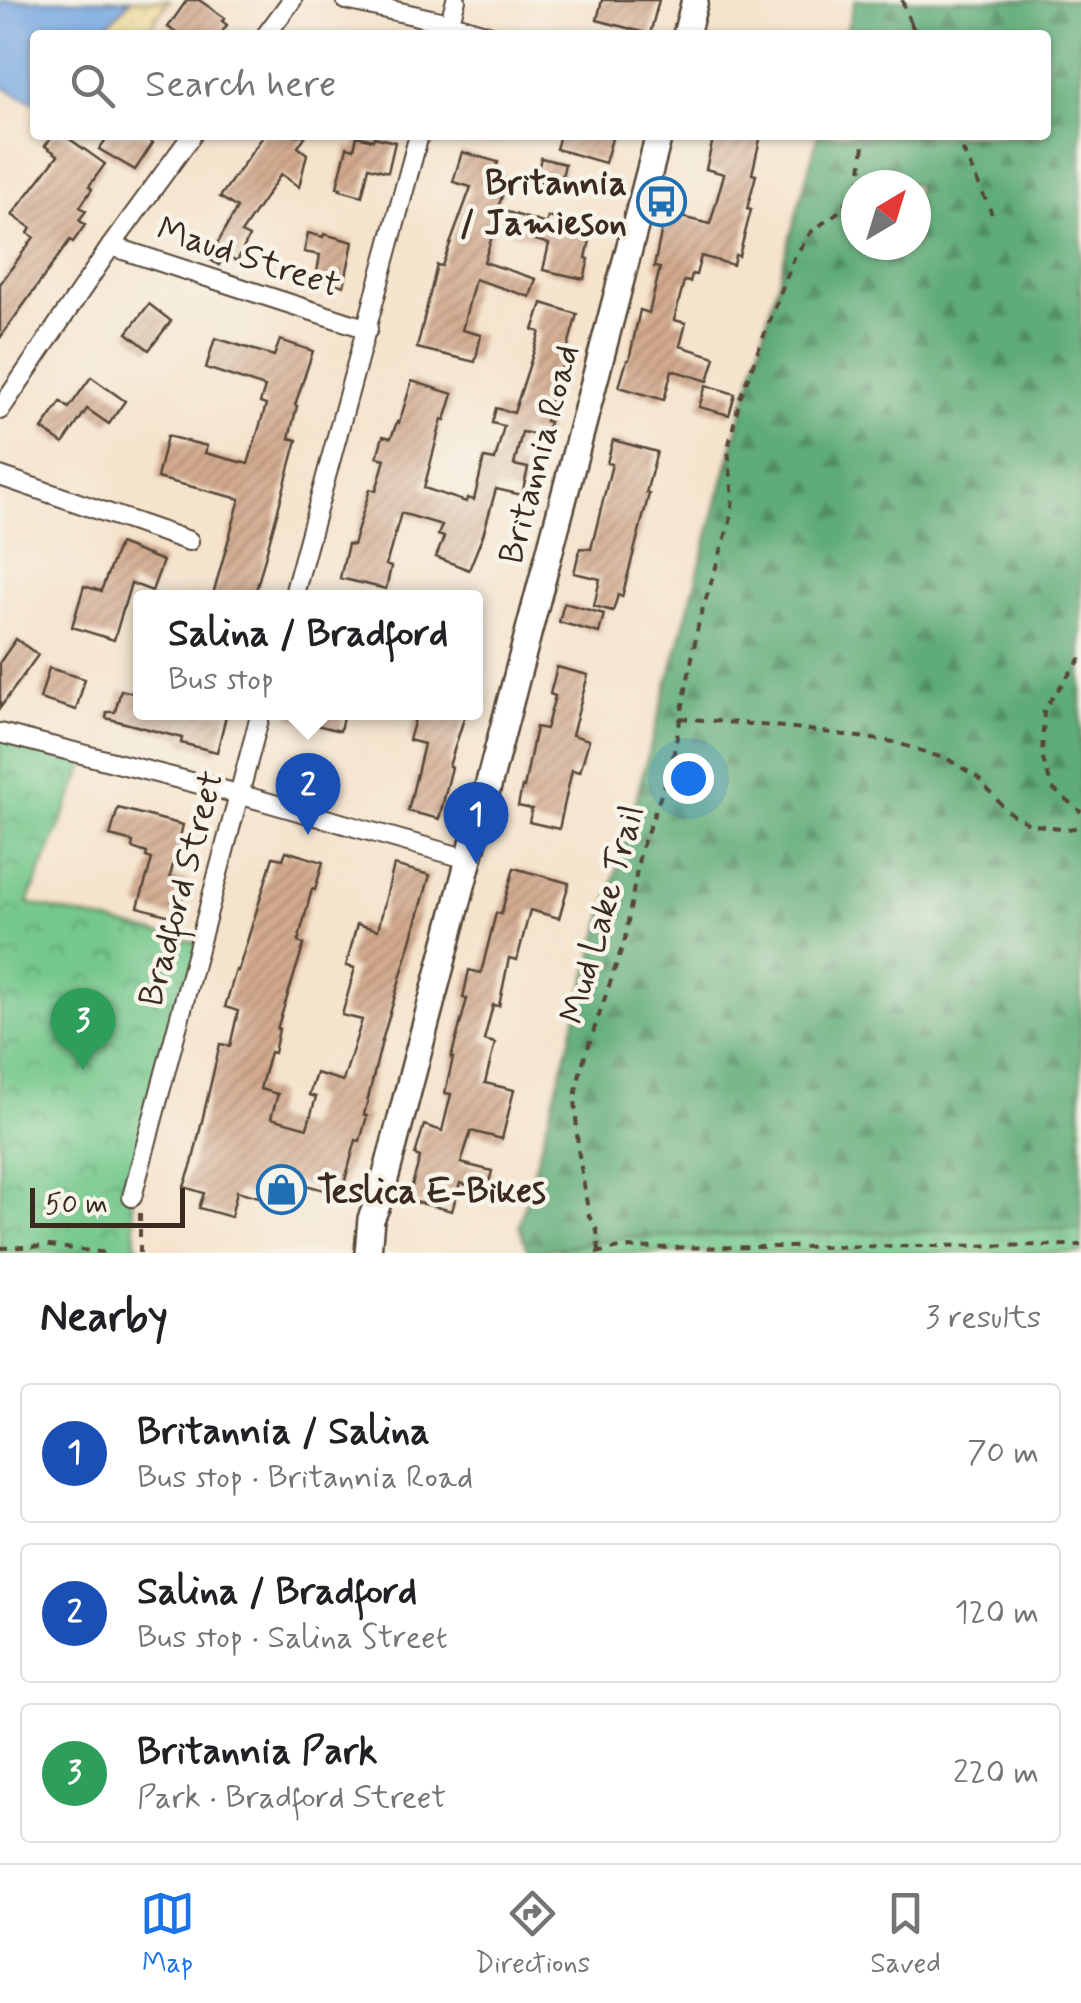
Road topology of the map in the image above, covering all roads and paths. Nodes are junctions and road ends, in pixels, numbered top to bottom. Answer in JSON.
{"nodes":[{"id":1,"x":292,"y":0,"type":"edge"},
{"id":2,"x":346,"y":0,"type":"edge"},
{"id":3,"x":456,"y":0,"type":"edge"},
{"id":4,"x":695,"y":0,"type":"edge"},
{"id":5,"x":902,"y":0,"type":"edge"},
{"id":6,"x":908,"y":18,"type":"junction"},
{"id":7,"x":448,"y":29,"type":"edge"},
{"id":8,"x":270,"y":30,"type":"edge"},
{"id":9,"x":687,"y":30,"type":"edge"},
{"id":10,"x":907,"y":30,"type":"edge"},
{"id":11,"x":914,"y":30,"type":"edge"},
{"id":12,"x":188,"y":140,"type":"edge"},
{"id":13,"x":418,"y":140,"type":"edge"},
{"id":14,"x":658,"y":140,"type":"edge"},
{"id":15,"x":864,"y":140,"type":"edge"},
{"id":16,"x":958,"y":140,"type":"edge"},
{"id":17,"x":861,"y":170,"type":"edge"},
{"id":18,"x":841,"y":210,"type":"edge"},
{"id":19,"x":992,"y":214,"type":"dead end"},
{"id":20,"x":111,"y":246,"type":"junction"},
{"id":21,"x":368,"y":329,"type":"junction"},
{"id":22,"x":0,"y":410,"type":"edge"},
{"id":23,"x":0,"y":476,"type":"edge"},
{"id":24,"x":189,"y":541,"type":"dead end"},
{"id":25,"x":295,"y":590,"type":"edge"},
{"id":26,"x":1081,"y":658,"type":"edge"},
{"id":27,"x":680,"y":718,"type":"junction"},
{"id":28,"x":259,"y":720,"type":"edge"},
{"id":29,"x":0,"y":732,"type":"edge"},
{"id":30,"x":238,"y":794,"type":"junction"},
{"id":31,"x":1081,"y":812,"type":"edge"},
{"id":32,"x":1081,"y":827,"type":"edge"},
{"id":33,"x":468,"y":859,"type":"junction"},
{"id":34,"x":132,"y":1197,"type":"joint"},
{"id":35,"x":380,"y":1198,"type":"junction"},
{"id":36,"x":1081,"y":1244,"type":"edge"},
{"id":37,"x":643,"y":1247,"type":"junction"},
{"id":38,"x":0,"y":1248,"type":"edge"},
{"id":39,"x":708,"y":1250,"type":"edge"},
{"id":40,"x":598,"y":1252,"type":"edge"},
{"id":41,"x":107,"y":1253,"type":"edge"},
{"id":42,"x":140,"y":1253,"type":"edge"},
{"id":43,"x":368,"y":1253,"type":"edge"},
{"id":44,"x":384,"y":1253,"type":"edge"},
{"id":45,"x":650,"y":1253,"type":"edge"}],
"edges":[{"from":1,"to":8,"type":"street"},
{"from":2,"to":7,"type":"street"},
{"from":3,"to":7,"type":"street"},
{"from":4,"to":9,"type":"street"},
{"from":5,"to":6,"type":"path"},
{"from":6,"to":10,"type":"path"},
{"from":6,"to":11,"type":"path"},
{"from":12,"to":20,"type":"street"},
{"from":13,"to":21,"type":"street"},
{"from":14,"to":33,"type":"street","name":"Britannia Road"},
{"from":15,"to":17,"type":"path"},
{"from":16,"to":19,"type":"path"},
{"from":18,"to":27,"type":"path","name":"Mud Lake Trail"},
{"from":20,"to":21,"type":"street","name":"Maud Street"},
{"from":20,"to":22,"type":"street"},
{"from":21,"to":25,"type":"street"},
{"from":23,"to":24,"type":"street"},
{"from":26,"to":31,"type":"path"},
{"from":27,"to":32,"type":"path"},
{"from":27,"to":40,"type":"path","name":"Mud Lake Trail"},
{"from":28,"to":30,"type":"street","name":"Bradford Street"},
{"from":29,"to":30,"type":"street"},
{"from":30,"to":33,"type":"street"},
{"from":30,"to":34,"type":"street","name":"Bradford Street"},
{"from":33,"to":35,"type":"street","name":"Britannia Road"},
{"from":34,"to":42,"type":"path"},
{"from":35,"to":43,"type":"street","name":"Britannia Road"},
{"from":35,"to":44,"type":"street","name":"Britannia Road"},
{"from":36,"to":39,"type":"path"},
{"from":37,"to":39,"type":"path"},
{"from":37,"to":40,"type":"path"},
{"from":37,"to":45,"type":"path"},
{"from":38,"to":41,"type":"path"}]}
